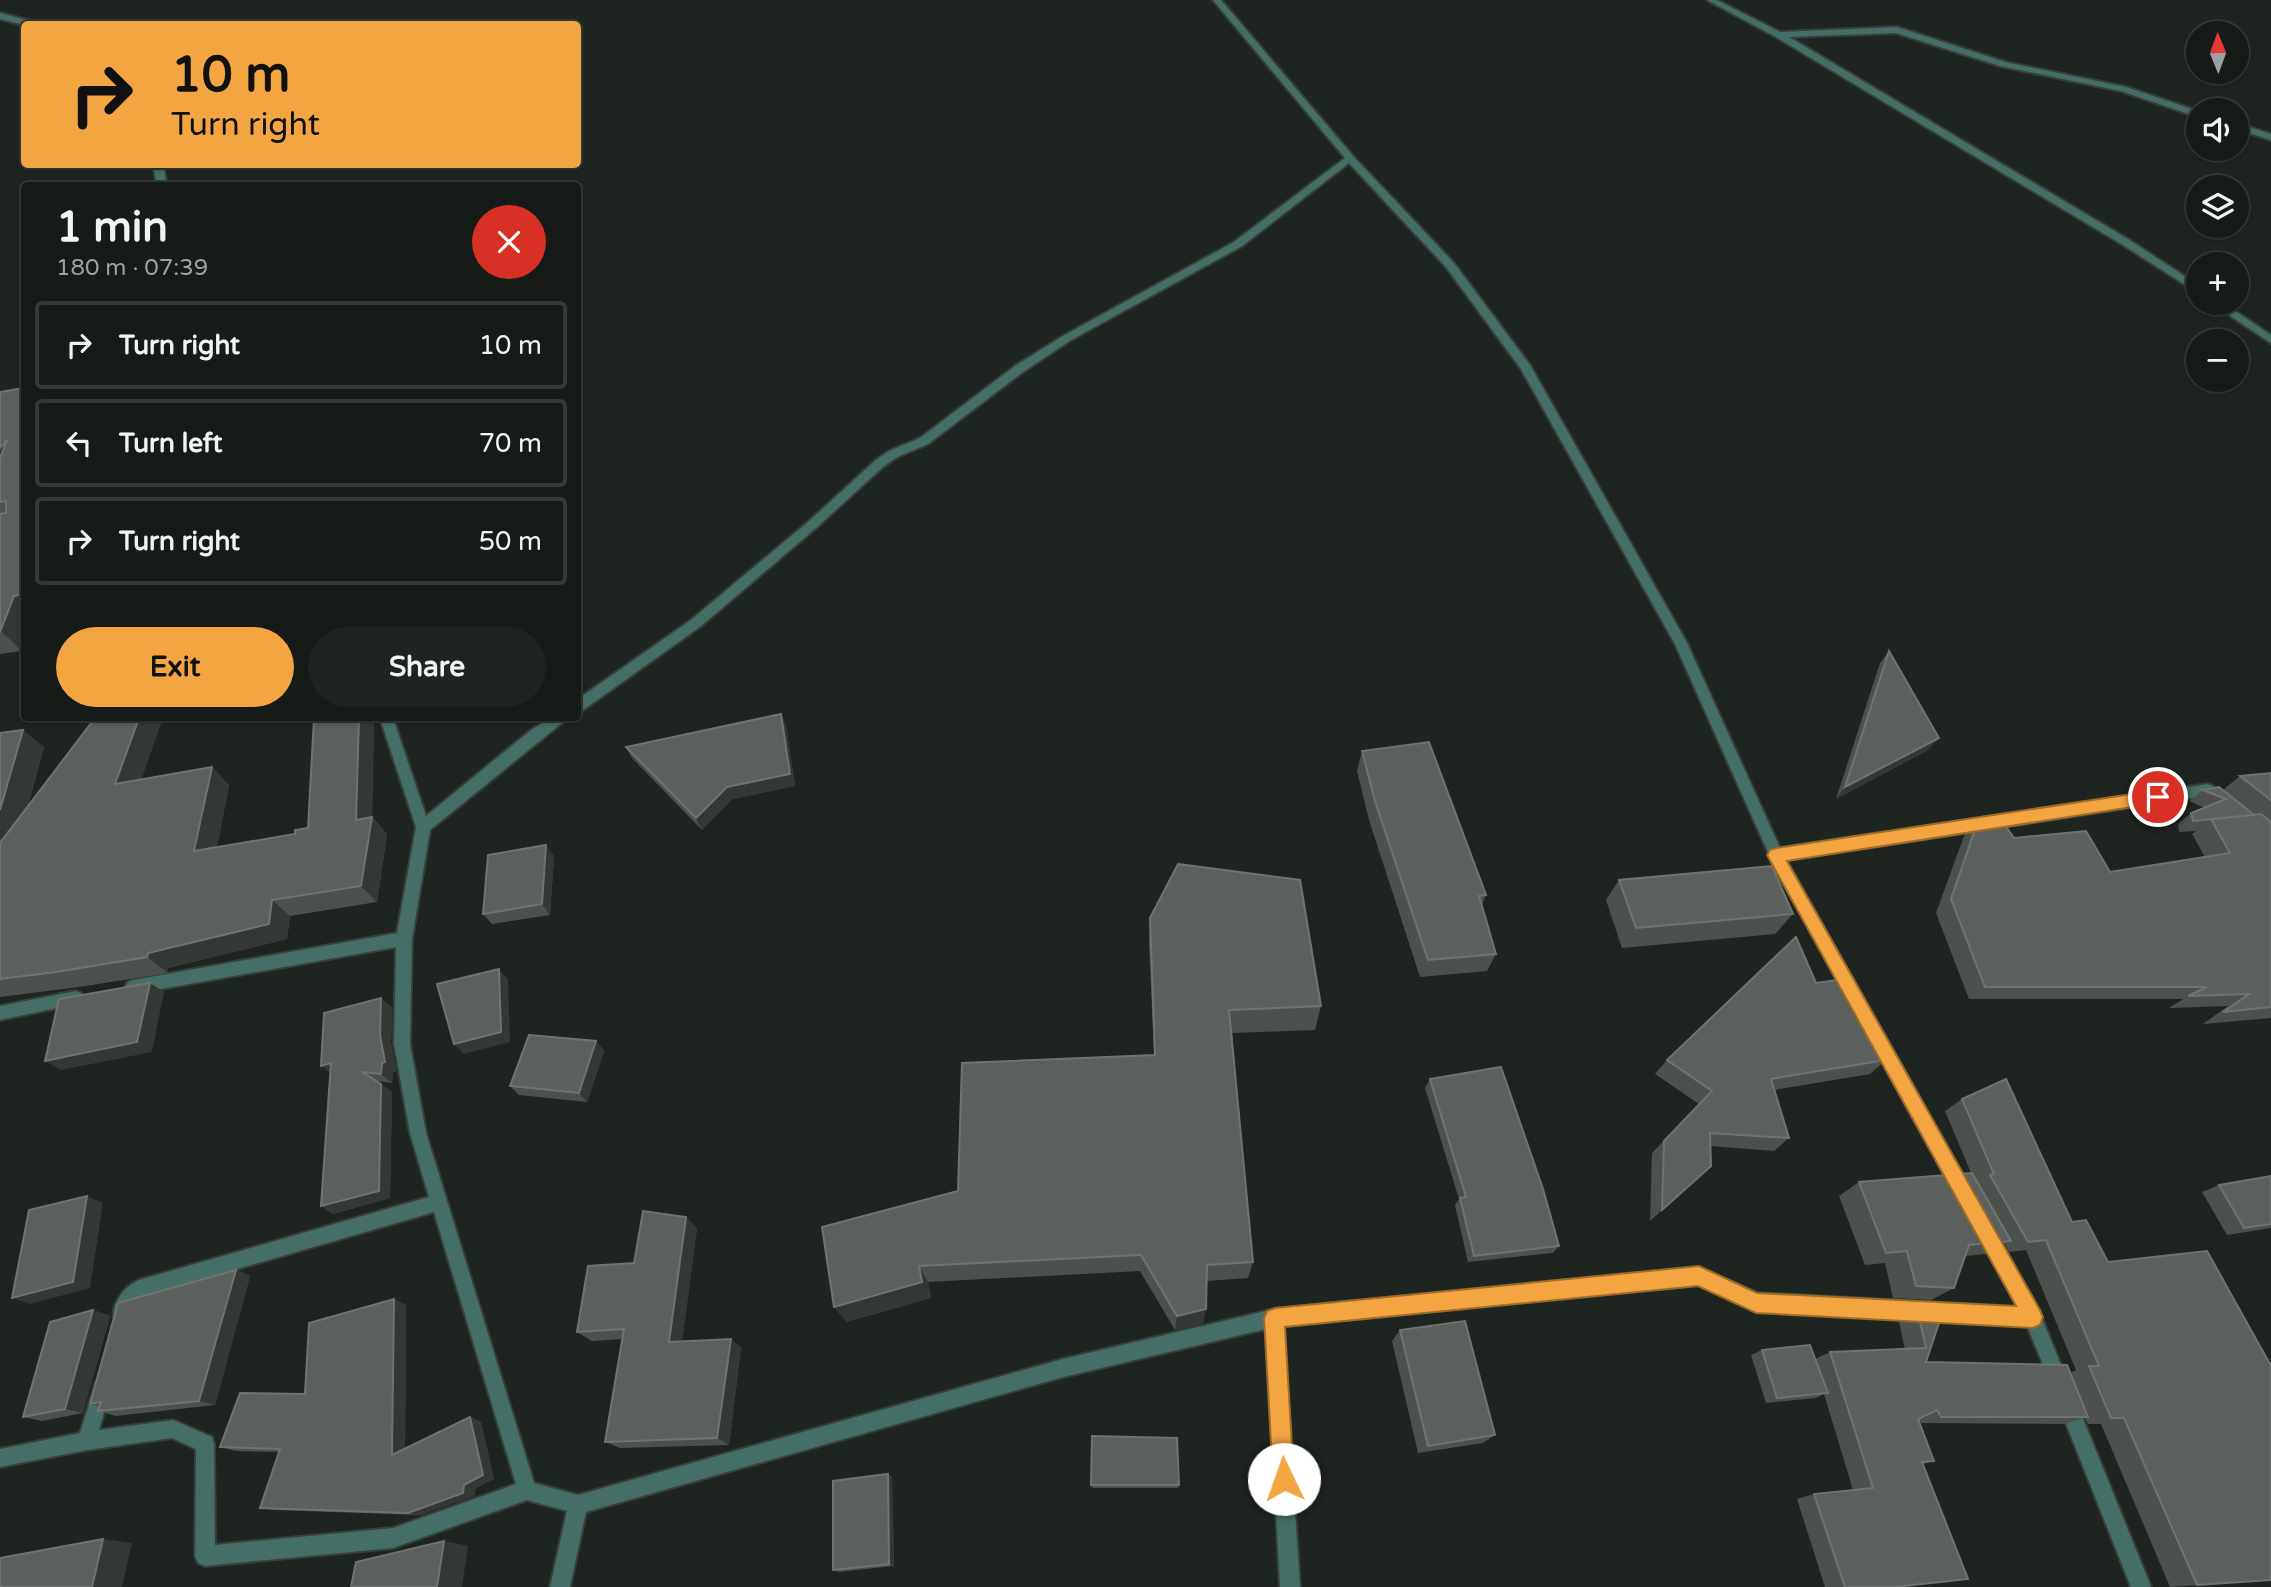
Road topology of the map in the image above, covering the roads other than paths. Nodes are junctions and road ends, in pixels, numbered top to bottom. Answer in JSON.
{"nodes":[{"id":1,"x":1217,"y":0,"type":"edge"},
{"id":2,"x":1711,"y":0,"type":"edge"},
{"id":3,"x":0,"y":16,"type":"edge"},
{"id":4,"x":21,"y":21,"type":"edge"},
{"id":5,"x":1779,"y":35,"type":"junction"},
{"id":6,"x":2186,"y":110,"type":"edge"},
{"id":7,"x":2249,"y":130,"type":"edge"},
{"id":8,"x":2271,"y":137,"type":"edge"},
{"id":9,"x":1350,"y":158,"type":"junction"},
{"id":10,"x":2186,"y":282,"type":"edge"},
{"id":11,"x":2234,"y":315,"type":"edge"},
{"id":12,"x":2271,"y":340,"type":"edge"},
{"id":13,"x":581,"y":704,"type":"edge"},
{"id":14,"x":387,"y":721,"type":"edge"},
{"id":15,"x":556,"y":721,"type":"edge"},
{"id":16,"x":2229,"y":807,"type":"edge"},
{"id":17,"x":423,"y":827,"type":"junction"},
{"id":18,"x":1776,"y":855,"type":"junction"},
{"id":19,"x":404,"y":939,"type":"junction"},
{"id":20,"x":0,"y":1013,"type":"edge"},
{"id":21,"x":440,"y":1202,"type":"junction"},
{"id":22,"x":2033,"y":1317,"type":"junction"},
{"id":23,"x":1275,"y":1318,"type":"junction"},
{"id":24,"x":116,"y":1339,"type":"edge"},
{"id":25,"x":105,"y":1377,"type":"edge"},
{"id":26,"x":87,"y":1441,"type":"junction"},
{"id":27,"x":0,"y":1458,"type":"edge"},
{"id":28,"x":527,"y":1490,"type":"junction"},
{"id":29,"x":578,"y":1504,"type":"junction"},
{"id":30,"x":560,"y":1587,"type":"edge"},
{"id":31,"x":1290,"y":1587,"type":"edge"},
{"id":32,"x":2141,"y":1587,"type":"edge"}],
"edges":[{"from":1,"to":9,"type":"street"},
{"from":2,"to":5,"type":"street"},
{"from":3,"to":4,"type":"street"},
{"from":5,"to":6,"type":"street"},
{"from":5,"to":10,"type":"street"},
{"from":7,"to":8,"type":"street"},
{"from":9,"to":13,"type":"street"},
{"from":9,"to":18,"type":"street"},
{"from":11,"to":12,"type":"street"},
{"from":14,"to":17,"type":"street"},
{"from":15,"to":17,"type":"street"},
{"from":16,"to":18,"type":"street"},
{"from":17,"to":19,"type":"street"},
{"from":18,"to":22,"type":"street"},
{"from":19,"to":20,"type":"street"},
{"from":19,"to":21,"type":"street"},
{"from":21,"to":24,"type":"street"},
{"from":21,"to":28,"type":"street"},
{"from":22,"to":23,"type":"street"},
{"from":22,"to":32,"type":"street"},
{"from":23,"to":29,"type":"street"},
{"from":23,"to":31,"type":"street"},
{"from":25,"to":26,"type":"street"},
{"from":26,"to":27,"type":"street"},
{"from":26,"to":28,"type":"street"},
{"from":28,"to":29,"type":"street"},
{"from":29,"to":30,"type":"street"}]}
